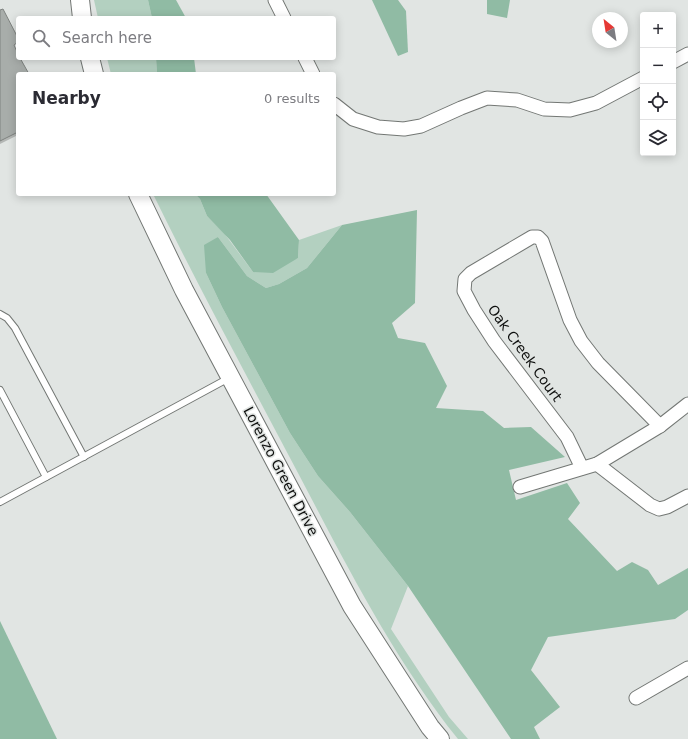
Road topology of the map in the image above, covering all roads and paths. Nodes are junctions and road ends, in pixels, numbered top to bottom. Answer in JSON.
{"nodes":[{"id":1,"x":80,"y":0,"type":"edge"},
{"id":2,"x":275,"y":0,"type":"edge"},
{"id":3,"x":82,"y":16,"type":"edge"},
{"id":4,"x":283,"y":16,"type":"edge"},
{"id":5,"x":688,"y":54,"type":"edge"},
{"id":6,"x":90,"y":60,"type":"edge"},
{"id":7,"x":306,"y":60,"type":"edge"},
{"id":8,"x":676,"y":60,"type":"edge"},
{"id":9,"x":94,"y":72,"type":"edge"},
{"id":10,"x":312,"y":72,"type":"edge"},
{"id":11,"x":640,"y":80,"type":"edge"},
{"id":12,"x":336,"y":106,"type":"edge"},
{"id":13,"x":139,"y":196,"type":"edge"},
{"id":14,"x":0,"y":314,"type":"edge"},
{"id":15,"x":230,"y":377,"type":"junction"},
{"id":16,"x":0,"y":390,"type":"edge"},
{"id":17,"x":688,"y":404,"type":"edge"},
{"id":18,"x":660,"y":426,"type":"junction"},
{"id":19,"x":84,"y":457,"type":"junction"},
{"id":20,"x":597,"y":464,"type":"junction"},
{"id":21,"x":582,"y":468,"type":"junction"},
{"id":22,"x":46,"y":477,"type":"junction"},
{"id":23,"x":520,"y":487,"type":"dead end"},
{"id":24,"x":688,"y":496,"type":"edge"},
{"id":25,"x":0,"y":502,"type":"edge"},
{"id":26,"x":688,"y":668,"type":"edge"},
{"id":27,"x":636,"y":698,"type":"dead end"},
{"id":28,"x":440,"y":739,"type":"edge"}],
"edges":[{"from":1,"to":3,"type":"main road"},
{"from":2,"to":4,"type":"street"},
{"from":5,"to":8,"type":"street"},
{"from":6,"to":9,"type":"main road"},
{"from":7,"to":10,"type":"street"},
{"from":11,"to":12,"type":"street"},
{"from":13,"to":15,"type":"main road","name":"Lorenzo Green Drive"},
{"from":14,"to":19,"type":"lane"},
{"from":15,"to":19,"type":"lane"},
{"from":15,"to":28,"type":"main road","name":"Lorenzo Green Drive"},
{"from":16,"to":22,"type":"lane"},
{"from":17,"to":18,"type":"street"},
{"from":18,"to":20,"type":"street"},
{"from":18,"to":21,"type":"street","name":"Oak Creek Court"},
{"from":19,"to":22,"type":"lane"},
{"from":20,"to":21,"type":"street"},
{"from":20,"to":24,"type":"street"},
{"from":21,"to":23,"type":"street"},
{"from":22,"to":25,"type":"lane"},
{"from":26,"to":27,"type":"street"}]}
